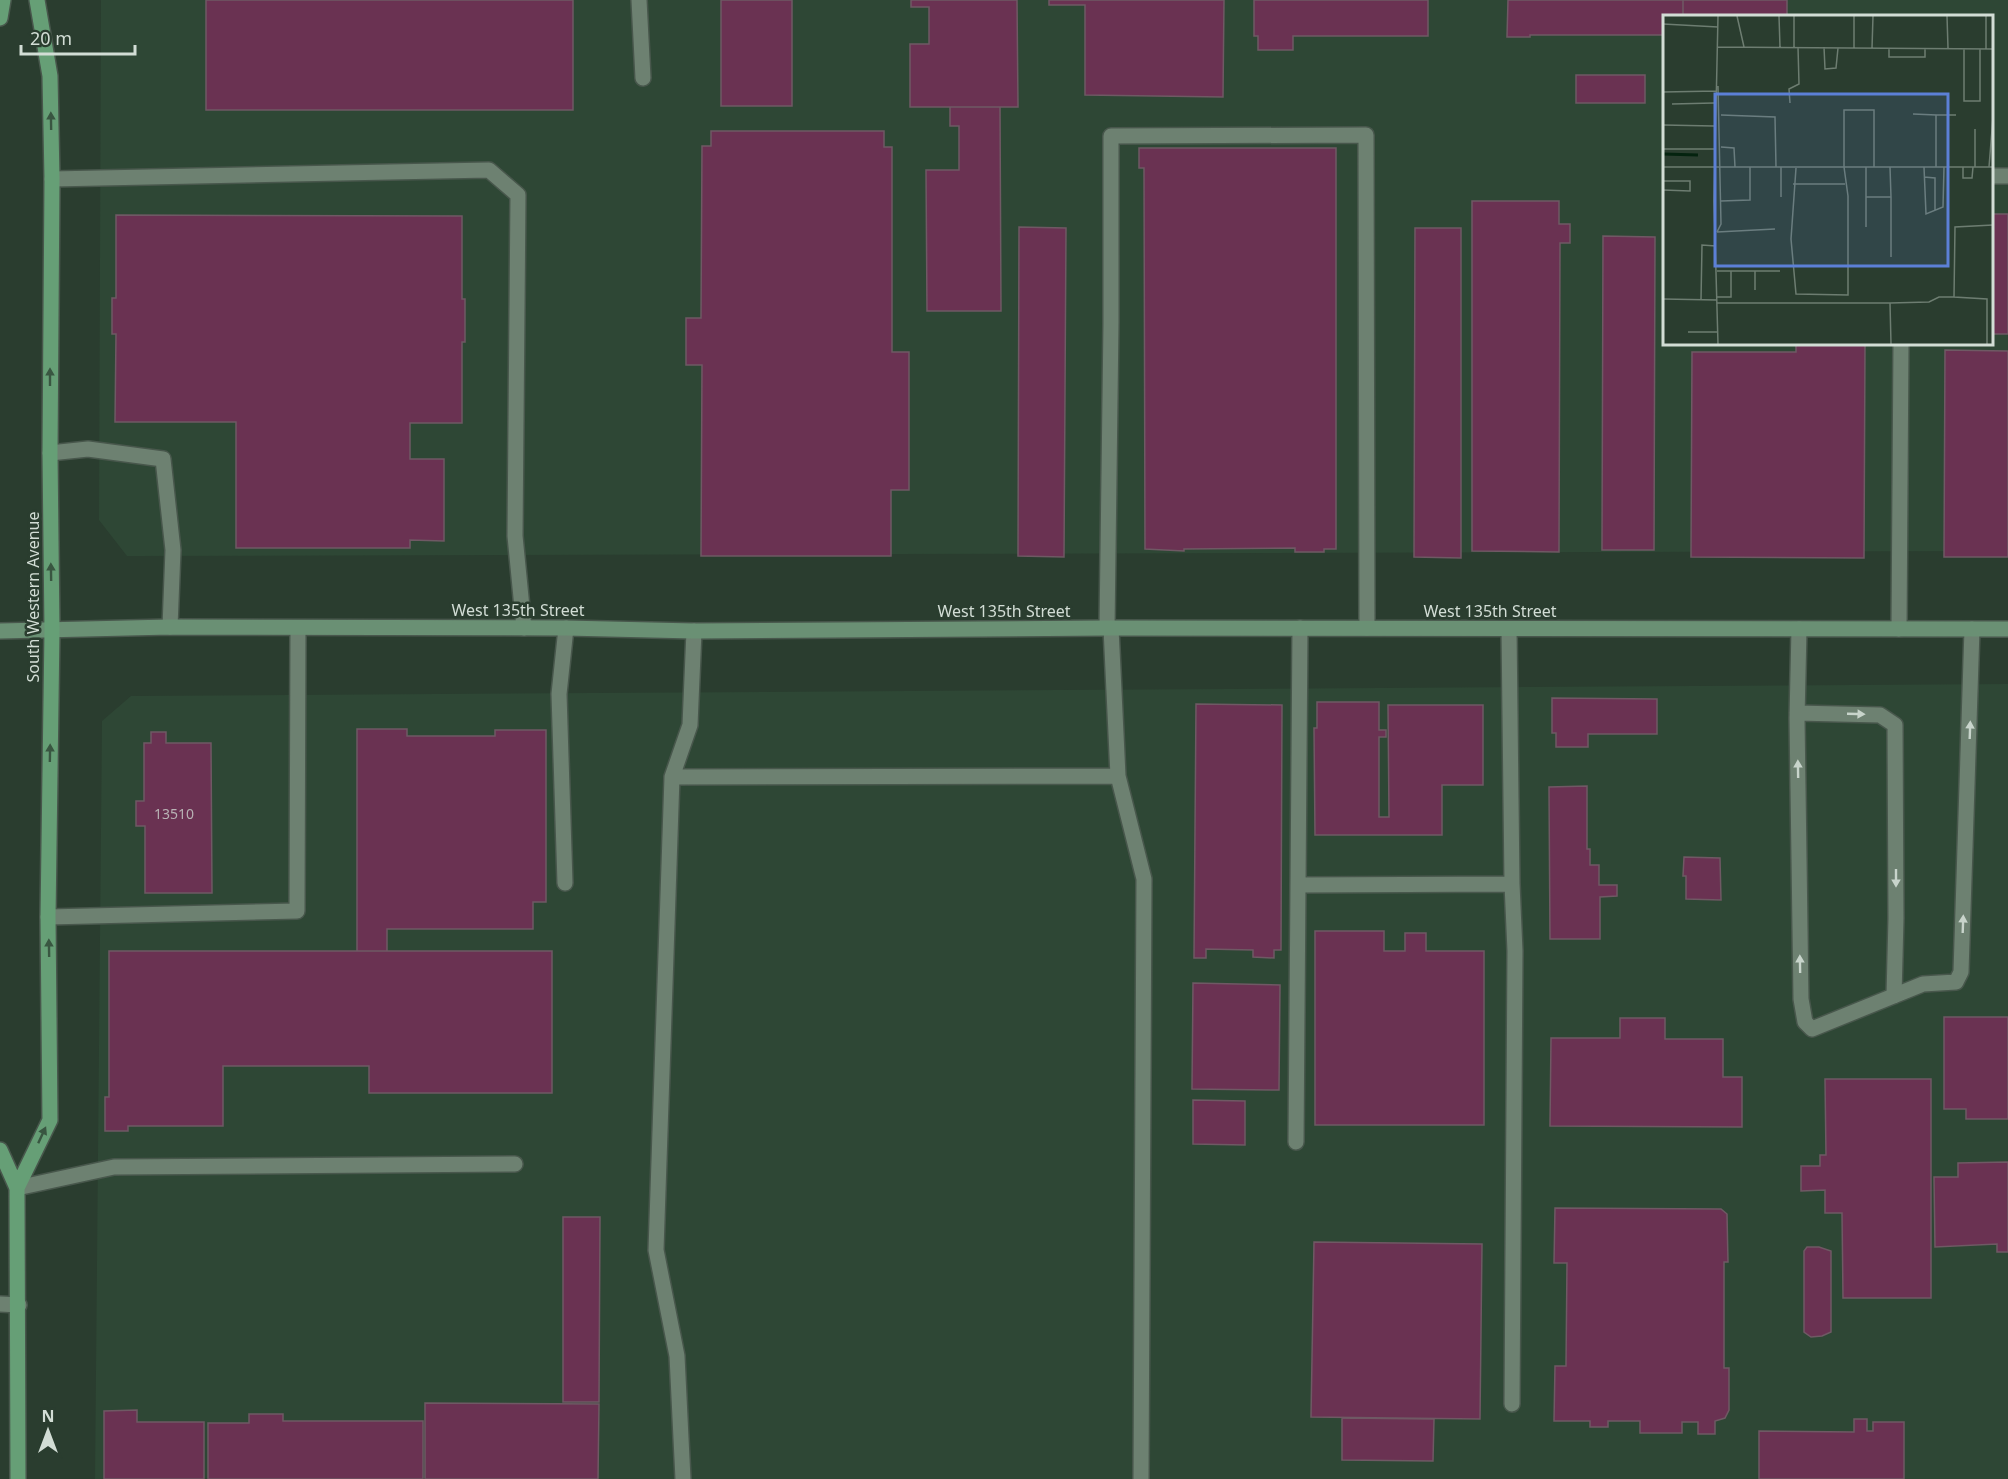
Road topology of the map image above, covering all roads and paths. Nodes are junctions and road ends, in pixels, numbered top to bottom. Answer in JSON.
{"nodes":[{"id":1,"x":3,"y":0,"type":"edge"},
{"id":2,"x":38,"y":0,"type":"edge"},
{"id":3,"x":639,"y":0,"type":"edge"},
{"id":4,"x":0,"y":18,"type":"edge"},
{"id":5,"x":644,"y":78,"type":"dead end"},
{"id":6,"x":52,"y":179,"type":"junction"},
{"id":7,"x":1901,"y":345,"type":"edge"},
{"id":8,"x":50,"y":453,"type":"junction"},
{"id":9,"x":170,"y":627,"type":"junction"},
{"id":10,"x":298,"y":628,"type":"junction"},
{"id":11,"x":524,"y":628,"type":"junction"},
{"id":12,"x":566,"y":628,"type":"junction"},
{"id":13,"x":1109,"y":628,"type":"junction"},
{"id":14,"x":1300,"y":628,"type":"junction"},
{"id":15,"x":1367,"y":628,"type":"junction"},
{"id":16,"x":1509,"y":629,"type":"junction"},
{"id":17,"x":1799,"y":629,"type":"junction"},
{"id":18,"x":1899,"y":629,"type":"junction"},
{"id":19,"x":1972,"y":629,"type":"junction"},
{"id":20,"x":2008,"y":629,"type":"edge"},
{"id":21,"x":52,"y":630,"type":"junction"},
{"id":22,"x":0,"y":631,"type":"edge"},
{"id":23,"x":694,"y":631,"type":"junction"},
{"id":24,"x":1797,"y":713,"type":"junction"},
{"id":25,"x":1118,"y":776,"type":"junction"},
{"id":26,"x":672,"y":777,"type":"junction"},
{"id":27,"x":565,"y":883,"type":"dead end"},
{"id":28,"x":1512,"y":884,"type":"junction"},
{"id":29,"x":1298,"y":885,"type":"junction"},
{"id":30,"x":48,"y":917,"type":"junction"},
{"id":31,"x":1894,"y":996,"type":"junction"},
{"id":32,"x":1296,"y":1142,"type":"dead end"},
{"id":33,"x":0,"y":1150,"type":"edge"},
{"id":34,"x":515,"y":1164,"type":"dead end"},
{"id":35,"x":18,"y":1188,"type":"junction"},
{"id":36,"x":0,"y":1304,"type":"edge"},
{"id":37,"x":19,"y":1305,"type":"junction"},
{"id":38,"x":1512,"y":1404,"type":"dead end"},
{"id":39,"x":18,"y":1479,"type":"edge"},
{"id":40,"x":683,"y":1479,"type":"edge"},
{"id":41,"x":1141,"y":1479,"type":"edge"}],
"edges":[{"from":1,"to":4,"type":"main road"},
{"from":6,"to":2,"type":"main road","name":"South Western Avenue","one_way":true},
{"from":3,"to":5,"type":"lane"},
{"from":8,"to":6,"type":"main road","name":"South Western Avenue","one_way":true},
{"from":6,"to":11,"type":"lane"},
{"from":7,"to":18,"type":"lane"},
{"from":8,"to":9,"type":"lane"},
{"from":21,"to":8,"type":"main road","name":"South Western Avenue","one_way":true},
{"from":9,"to":10,"type":"street","name":"West 135th Street"},
{"from":9,"to":21,"type":"street","name":"West 135th Street"},
{"from":10,"to":11,"type":"street","name":"West 135th Street"},
{"from":10,"to":30,"type":"lane"},
{"from":11,"to":12,"type":"street","name":"West 135th Street"},
{"from":12,"to":23,"type":"street","name":"West 135th Street"},
{"from":12,"to":27,"type":"lane"},
{"from":13,"to":14,"type":"street","name":"West 135th Street"},
{"from":13,"to":15,"type":"lane"},
{"from":13,"to":23,"type":"street","name":"West 135th Street"},
{"from":13,"to":25,"type":"lane"},
{"from":14,"to":15,"type":"street","name":"West 135th Street"},
{"from":14,"to":29,"type":"lane"},
{"from":15,"to":16,"type":"street","name":"West 135th Street"},
{"from":16,"to":17,"type":"street","name":"West 135th Street"},
{"from":16,"to":28,"type":"lane"},
{"from":17,"to":18,"type":"street","name":"West 135th Street"},
{"from":17,"to":24,"type":"lane"},
{"from":18,"to":19,"type":"street","name":"West 135th Street"},
{"from":19,"to":20,"type":"street","name":"West 135th Street"},
{"from":31,"to":19,"type":"lane","one_way":true},
{"from":21,"to":22,"type":"street","name":"West 135th Street"},
{"from":30,"to":21,"type":"main road","name":"South Western Avenue","one_way":true},
{"from":23,"to":26,"type":"lane"},
{"from":24,"to":31,"type":"lane","one_way":true},
{"from":31,"to":24,"type":"lane","one_way":true},
{"from":25,"to":26,"type":"lane"},
{"from":25,"to":41,"type":"lane"},
{"from":26,"to":40,"type":"lane"},
{"from":28,"to":29,"type":"lane"},
{"from":28,"to":38,"type":"lane"},
{"from":29,"to":32,"type":"lane"},
{"from":35,"to":30,"type":"main road","name":"South Western Avenue","one_way":true},
{"from":33,"to":35,"type":"main road","name":"South Western Avenue"},
{"from":34,"to":35,"type":"lane"},
{"from":35,"to":37,"type":"main road","name":"South Western Avenue"},
{"from":36,"to":37,"type":"lane"},
{"from":37,"to":39,"type":"main road","name":"South Western Avenue"}]}
